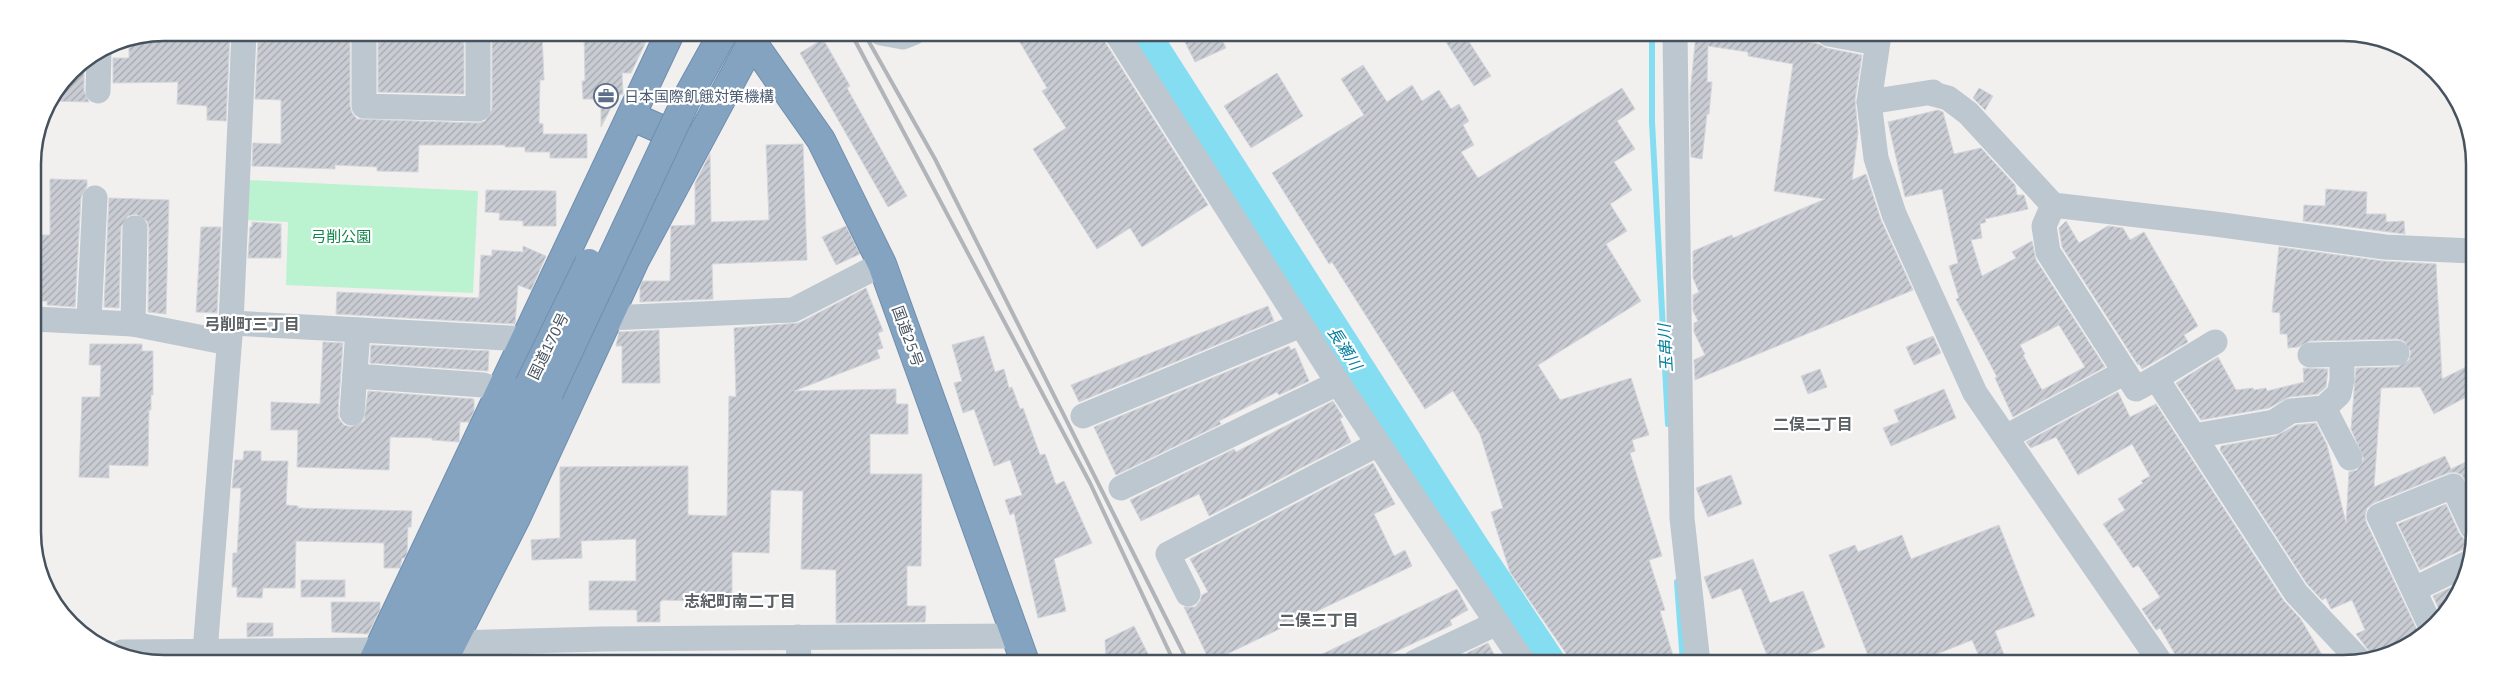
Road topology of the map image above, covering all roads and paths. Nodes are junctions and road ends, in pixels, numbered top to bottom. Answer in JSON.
{"nodes":[{"id":1,"x":244,"y":41,"type":"edge"},
{"id":2,"x":364,"y":41,"type":"edge"},
{"id":3,"x":478,"y":41,"type":"edge"},
{"id":4,"x":666,"y":41,"type":"edge"},
{"id":5,"x":699,"y":41,"type":"edge"},
{"id":6,"x":719,"y":41,"type":"edge"},
{"id":7,"x":747,"y":41,"type":"edge"},
{"id":8,"x":752,"y":41,"type":"edge"},
{"id":9,"x":1121,"y":41,"type":"edge"},
{"id":10,"x":1676,"y":41,"type":"edge"},
{"id":11,"x":1878,"y":41,"type":"edge"},
{"id":12,"x":99,"y":61,"type":"edge"},
{"id":13,"x":98,"y":91,"type":"dead end"},
{"id":14,"x":1869,"y":102,"type":"junction"},
{"id":15,"x":631,"y":116,"type":"junction"},
{"id":16,"x":696,"y":145,"type":"junction"},
{"id":17,"x":95,"y":198,"type":"dead end"},
{"id":18,"x":2053,"y":205,"type":"junction"},
{"id":19,"x":135,"y":228,"type":"dead end"},
{"id":20,"x":2466,"y":251,"type":"edge"},
{"id":21,"x":882,"y":264,"type":"junction"},
{"id":22,"x":608,"y":318,"type":"junction"},
{"id":23,"x":42,"y":320,"type":"edge"},
{"id":24,"x":89,"y":320,"type":"junction"},
{"id":25,"x":133,"y":324,"type":"junction"},
{"id":26,"x":1302,"y":325,"type":"junction"},
{"id":27,"x":358,"y":330,"type":"junction"},
{"id":28,"x":230,"y":333,"type":"junction"},
{"id":29,"x":526,"y":339,"type":"junction"},
{"id":30,"x":2216,"y":342,"type":"dead end"},
{"id":31,"x":2397,"y":353,"type":"dead end"},
{"id":32,"x":2310,"y":355,"type":"dead end"},
{"id":33,"x":2342,"y":355,"type":"junction"},
{"id":34,"x":2125,"y":372,"type":"junction"},
{"id":35,"x":355,"y":376,"type":"junction"},
{"id":36,"x":2156,"y":378,"type":"junction"},
{"id":37,"x":1338,"y":382,"type":"junction"},
{"id":38,"x":539,"y":389,"type":"junction"},
{"id":39,"x":502,"y":392,"type":"junction"},
{"id":40,"x":2324,"y":408,"type":"junction"},
{"id":41,"x":352,"y":413,"type":"dead end"},
{"id":42,"x":1083,"y":416,"type":"dead end"},
{"id":43,"x":2194,"y":436,"type":"junction"},
{"id":44,"x":2006,"y":438,"type":"junction"},
{"id":45,"x":1378,"y":444,"type":"junction"},
{"id":46,"x":2350,"y":458,"type":"dead end"},
{"id":47,"x":1122,"y":488,"type":"dead end"},
{"id":48,"x":2466,"y":514,"type":"edge"},
{"id":49,"x":2460,"y":567,"type":"edge"},
{"id":50,"x":2415,"y":589,"type":"junction"},
{"id":51,"x":1188,"y":594,"type":"dead end"},
{"id":52,"x":2428,"y":620,"type":"edge"},
{"id":53,"x":1497,"y":623,"type":"junction"},
{"id":54,"x":1016,"y":636,"type":"junction"},
{"id":55,"x":799,"y":650,"type":"edge"},
{"id":56,"x":447,"y":652,"type":"edge"},
{"id":57,"x":148,"y":653,"type":"edge"},
{"id":58,"x":1431,"y":654,"type":"edge"},
{"id":59,"x":1518,"y":654,"type":"edge"},
{"id":60,"x":1697,"y":654,"type":"edge"},
{"id":61,"x":2155,"y":654,"type":"edge"},
{"id":62,"x":2353,"y":654,"type":"edge"},
{"id":63,"x":202,"y":655,"type":"edge"},
{"id":64,"x":384,"y":655,"type":"edge"},
{"id":65,"x":384,"y":655,"type":"edge"},
{"id":66,"x":425,"y":655,"type":"edge"},
{"id":67,"x":1022,"y":655,"type":"edge"}],
"edges":[{"from":1,"to":28,"type":"street"},
{"from":2,"to":3,"type":"street"},
{"from":4,"to":15,"type":"highway"},
{"from":5,"to":38,"type":"highway","name":"国道170号","bridge":true},
{"from":6,"to":38,"type":"highway","name":"国道170号","bridge":true},
{"from":7,"to":16,"type":"highway"},
{"from":8,"to":21,"type":"highway","name":"国道25号"},
{"from":9,"to":26,"type":"street"},
{"from":10,"to":60,"type":"street"},
{"from":11,"to":14,"type":"street"},
{"from":12,"to":13,"type":"street"},
{"from":14,"to":18,"type":"street"},
{"from":14,"to":44,"type":"street"},
{"from":15,"to":16,"type":"highway"},
{"from":15,"to":29,"type":"highway"},
{"from":16,"to":22,"type":"highway"},
{"from":17,"to":24,"type":"street"},
{"from":18,"to":20,"type":"street"},
{"from":18,"to":34,"type":"street"},
{"from":19,"to":25,"type":"street"},
{"from":21,"to":22,"type":"street"},
{"from":21,"to":54,"type":"highway","name":"国道25号"},
{"from":22,"to":56,"type":"highway"},
{"from":23,"to":24,"type":"street"},
{"from":24,"to":25,"type":"street"},
{"from":25,"to":28,"type":"street"},
{"from":26,"to":37,"type":"street"},
{"from":26,"to":42,"type":"street"},
{"from":27,"to":28,"type":"street"},
{"from":27,"to":29,"type":"street"},
{"from":27,"to":35,"type":"street"},
{"from":28,"to":63,"type":"street"},
{"from":29,"to":39,"type":"highway"},
{"from":30,"to":36,"type":"street"},
{"from":31,"to":33,"type":"street"},
{"from":32,"to":33,"type":"street"},
{"from":33,"to":40,"type":"street"},
{"from":34,"to":36,"type":"street"},
{"from":34,"to":44,"type":"street"},
{"from":35,"to":39,"type":"street"},
{"from":35,"to":41,"type":"street"},
{"from":36,"to":43,"type":"street"},
{"from":37,"to":45,"type":"street"},
{"from":37,"to":47,"type":"street"},
{"from":38,"to":64,"type":"highway","name":"国道170号"},
{"from":38,"to":66,"type":"highway","name":"国道170号"},
{"from":39,"to":65,"type":"highway"},
{"from":40,"to":43,"type":"street"},
{"from":40,"to":46,"type":"street"},
{"from":43,"to":62,"type":"street"},
{"from":44,"to":61,"type":"street"},
{"from":45,"to":51,"type":"street"},
{"from":45,"to":53,"type":"street"},
{"from":48,"to":50,"type":"street"},
{"from":49,"to":50,"type":"street"},
{"from":50,"to":52,"type":"street"},
{"from":53,"to":58,"type":"street"},
{"from":53,"to":59,"type":"street"},
{"from":54,"to":55,"type":"street"},
{"from":54,"to":67,"type":"highway","name":"国道25号"},
{"from":55,"to":56,"type":"street"},
{"from":57,"to":63,"type":"street"}]}
